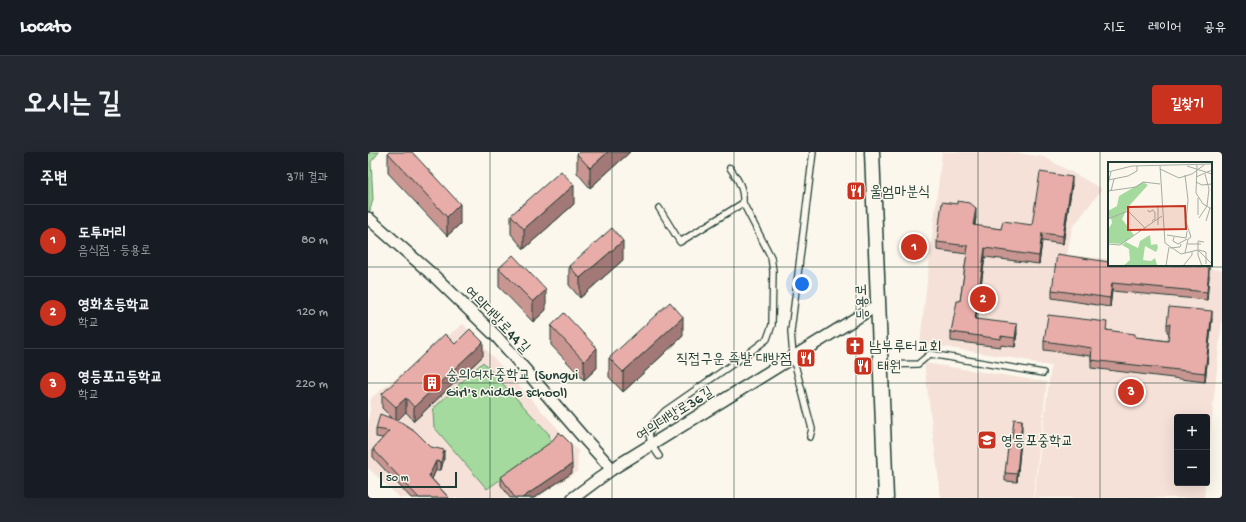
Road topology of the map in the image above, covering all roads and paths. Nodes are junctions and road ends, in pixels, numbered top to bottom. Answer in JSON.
{"nodes":[{"id":1,"x":813,"y":152,"type":"edge"},
{"id":2,"x":872,"y":152,"type":"edge"},
{"id":3,"x":730,"y":168,"type":"dead end"},
{"id":4,"x":743,"y":203,"type":"junction"},
{"id":5,"x":659,"y":208,"type":"dead end"},
{"id":6,"x":368,"y":218,"type":"edge"},
{"id":7,"x":879,"y":304,"type":"junction"},
{"id":8,"x":793,"y":357,"type":"junction"},
{"id":9,"x":881,"y":365,"type":"junction"},
{"id":10,"x":1043,"y":373,"type":"dead end"},
{"id":11,"x":810,"y":437,"type":"dead end"},
{"id":12,"x":651,"y":445,"type":"junction"},
{"id":13,"x":659,"y":456,"type":"dead end"},
{"id":14,"x":612,"y":469,"type":"junction"},
{"id":15,"x":572,"y":498,"type":"edge"},
{"id":16,"x":886,"y":498,"type":"edge"}],
"edges":[{"from":1,"to":8,"type":"lane"},
{"from":2,"to":7,"type":"street","name":"등용로"},
{"from":3,"to":4,"type":"lane"},
{"from":4,"to":5,"type":"lane"},
{"from":4,"to":12,"type":"lane"},
{"from":6,"to":14,"type":"street","name":"여의대방로44길"},
{"from":7,"to":8,"type":"street","name":"여의대방로36길"},
{"from":7,"to":9,"type":"street","name":"등용로"},
{"from":8,"to":11,"type":"lane"},
{"from":8,"to":12,"type":"street","name":"여의대방로36길"},
{"from":9,"to":10,"type":"lane"},
{"from":9,"to":16,"type":"street","name":"등용로"},
{"from":12,"to":13,"type":"lane"},
{"from":12,"to":14,"type":"street","name":"여의대방로36길"},
{"from":14,"to":15,"type":"street","name":"여의대방로36길"}]}
